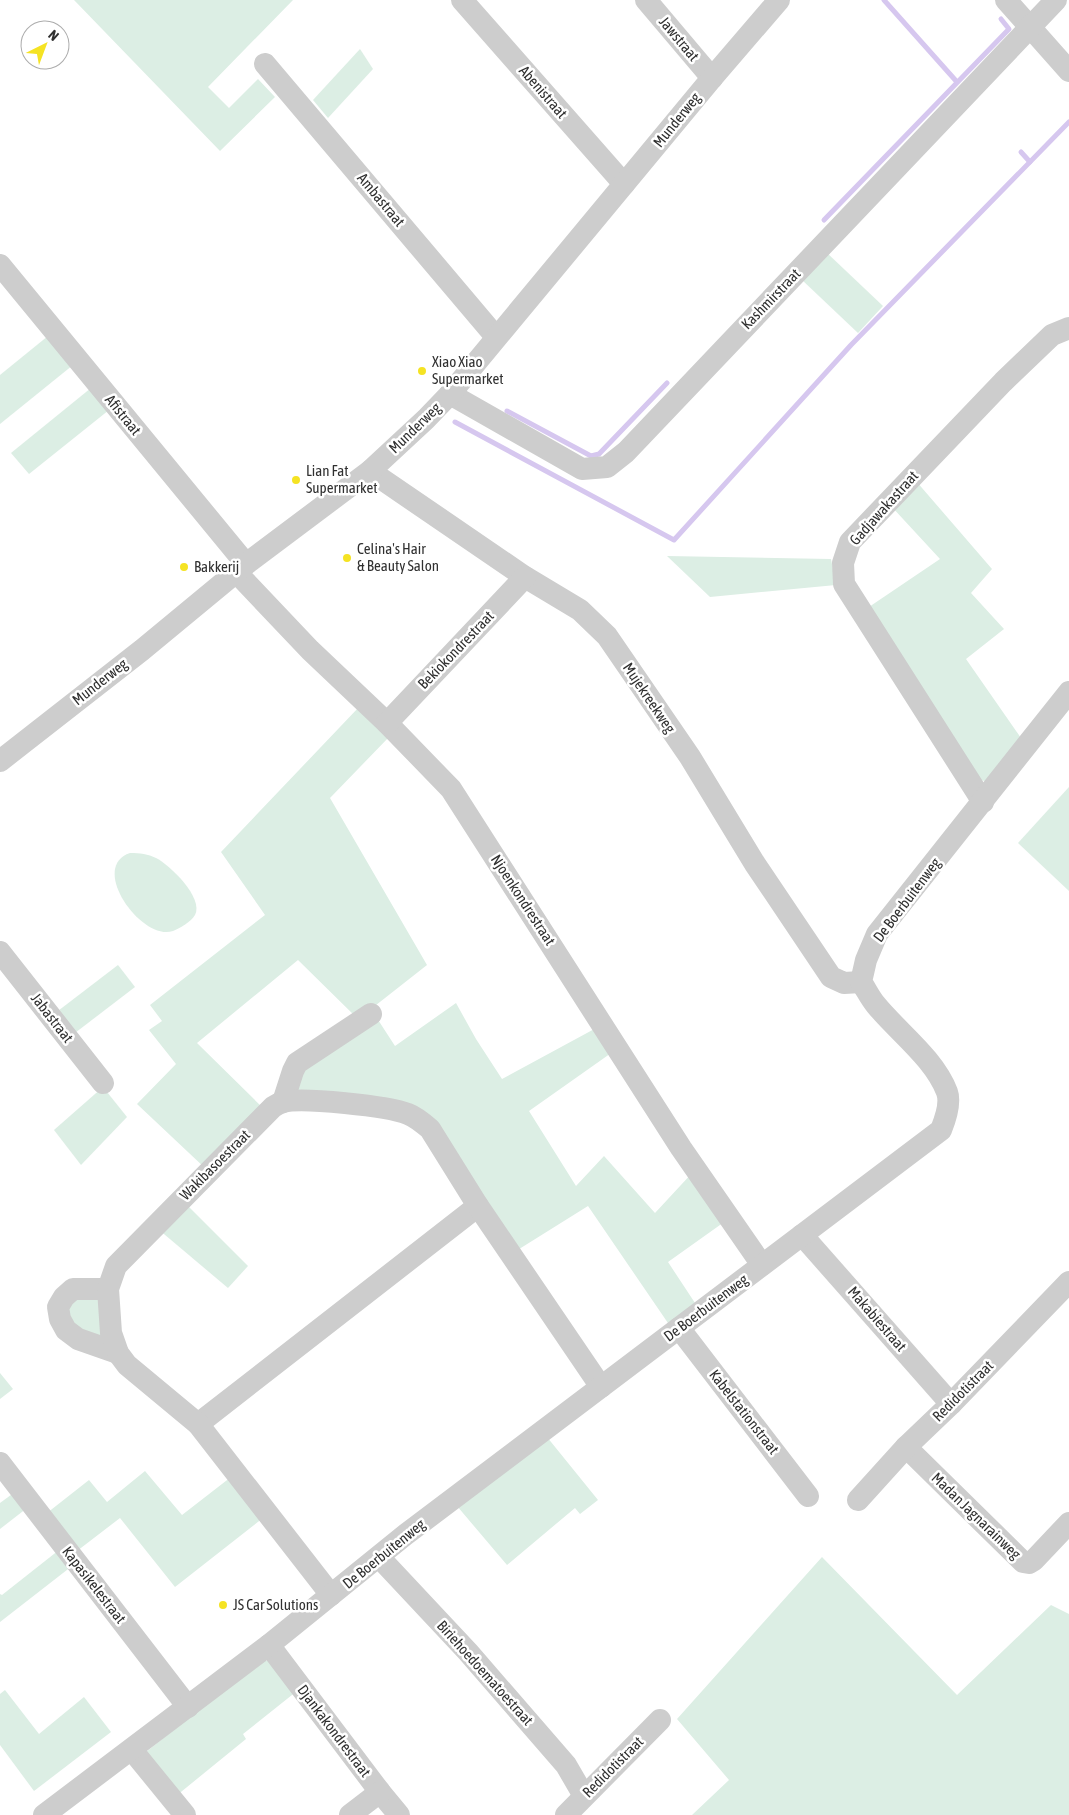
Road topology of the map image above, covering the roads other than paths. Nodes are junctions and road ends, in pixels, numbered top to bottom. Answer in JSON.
{"nodes":[{"id":1,"x":462,"y":0,"type":"edge"},
{"id":2,"x":646,"y":0,"type":"edge"},
{"id":3,"x":779,"y":0,"type":"edge"},
{"id":4,"x":1006,"y":0,"type":"edge"},
{"id":5,"x":1056,"y":0,"type":"edge"},
{"id":6,"x":1030,"y":27,"type":"junction"},
{"id":7,"x":265,"y":64,"type":"dead end"},
{"id":8,"x":1069,"y":71,"type":"edge"},
{"id":9,"x":712,"y":78,"type":"junction"},
{"id":10,"x":624,"y":184,"type":"junction"},
{"id":11,"x":0,"y":265,"type":"edge"},
{"id":12,"x":1069,"y":328,"type":"edge"},
{"id":13,"x":496,"y":337,"type":"junction"},
{"id":14,"x":450,"y":394,"type":"junction"},
{"id":15,"x":370,"y":470,"type":"junction"},
{"id":16,"x":241,"y":568,"type":"junction"},
{"id":17,"x":525,"y":577,"type":"junction"},
{"id":18,"x":1069,"y":692,"type":"edge"},
{"id":19,"x":386,"y":723,"type":"junction"},
{"id":20,"x":0,"y":760,"type":"edge"},
{"id":21,"x":983,"y":802,"type":"junction"},
{"id":22,"x":0,"y":952,"type":"edge"},
{"id":23,"x":861,"y":982,"type":"junction"},
{"id":24,"x":371,"y":1014,"type":"dead end"},
{"id":25,"x":103,"y":1083,"type":"dead end"},
{"id":26,"x":283,"y":1102,"type":"junction"},
{"id":27,"x":478,"y":1206,"type":"junction"},
{"id":28,"x":802,"y":1235,"type":"junction"},
{"id":29,"x":762,"y":1265,"type":"junction"},
{"id":30,"x":1069,"y":1282,"type":"edge"},
{"id":31,"x":108,"y":1289,"type":"junction"},
{"id":32,"x":679,"y":1328,"type":"junction"},
{"id":33,"x":118,"y":1353,"type":"junction"},
{"id":34,"x":601,"y":1386,"type":"junction"},
{"id":35,"x":951,"y":1404,"type":"junction"},
{"id":36,"x":198,"y":1424,"type":"junction"},
{"id":37,"x":906,"y":1447,"type":"junction"},
{"id":38,"x":0,"y":1463,"type":"edge"},
{"id":39,"x":808,"y":1496,"type":"dead end"},
{"id":40,"x":858,"y":1500,"type":"dead end"},
{"id":41,"x":1069,"y":1523,"type":"edge"},
{"id":42,"x":379,"y":1557,"type":"junction"},
{"id":43,"x":331,"y":1596,"type":"junction"},
{"id":44,"x":269,"y":1645,"type":"junction"},
{"id":45,"x":188,"y":1707,"type":"junction"},
{"id":46,"x":660,"y":1720,"type":"dead end"},
{"id":47,"x":132,"y":1750,"type":"junction"},
{"id":48,"x":380,"y":1792,"type":"junction"},
{"id":49,"x":584,"y":1796,"type":"junction"},
{"id":50,"x":44,"y":1815,"type":"edge"},
{"id":51,"x":185,"y":1815,"type":"edge"},
{"id":52,"x":350,"y":1815,"type":"edge"},
{"id":53,"x":399,"y":1815,"type":"edge"},
{"id":54,"x":566,"y":1815,"type":"edge"}],
"edges":[{"from":1,"to":10,"type":"street","name":"Abenistraat"},
{"from":2,"to":9,"type":"street","name":"Jawstraat"},
{"from":3,"to":9,"type":"street","name":"Munderweg"},
{"from":4,"to":6,"type":"street"},
{"from":5,"to":6,"type":"street","name":"Kashmirstraat"},
{"from":6,"to":8,"type":"street"},
{"from":6,"to":14,"type":"street","name":"Kashmirstraat"},
{"from":7,"to":13,"type":"street","name":"Ambastraat"},
{"from":9,"to":10,"type":"street","name":"Munderweg"},
{"from":10,"to":13,"type":"street","name":"Munderweg"},
{"from":11,"to":16,"type":"street","name":"Afistraat"},
{"from":12,"to":21,"type":"street","name":"Gadjawakastraat"},
{"from":13,"to":14,"type":"street","name":"Munderweg"},
{"from":14,"to":15,"type":"street","name":"Munderweg"},
{"from":15,"to":16,"type":"street","name":"Munderweg"},
{"from":15,"to":17,"type":"street","name":"Mujekreekweg"},
{"from":16,"to":19,"type":"street","name":"Njoenkondrestraat"},
{"from":16,"to":20,"type":"street","name":"Munderweg"},
{"from":17,"to":19,"type":"street","name":"Bekiokondrestraat"},
{"from":17,"to":23,"type":"street","name":"Mujekreekweg"},
{"from":18,"to":21,"type":"street","name":"De Boerbuitenweg"},
{"from":19,"to":29,"type":"street","name":"Njoenkondrestraat"},
{"from":21,"to":23,"type":"street","name":"De Boerbuitenweg"},
{"from":22,"to":25,"type":"street","name":"Jabastraat"},
{"from":23,"to":28,"type":"street","name":"De Boerbuitenweg"},
{"from":24,"to":26,"type":"street"},
{"from":26,"to":27,"type":"street"},
{"from":26,"to":31,"type":"street","name":"Wakibasoestraat"},
{"from":27,"to":34,"type":"street"},
{"from":27,"to":36,"type":"street"},
{"from":28,"to":29,"type":"street","name":"De Boerbuitenweg"},
{"from":28,"to":35,"type":"street","name":"Makabiestraat"},
{"from":29,"to":32,"type":"street","name":"De Boerbuitenweg"},
{"from":30,"to":35,"type":"street","name":"Redidotistraat"},
{"from":31,"to":33,"type":"street","name":"Wakibasoestraat"},
{"from":31,"to":33,"type":"street"},
{"from":32,"to":34,"type":"street","name":"De Boerbuitenweg"},
{"from":32,"to":39,"type":"street","name":"Kabelstationstraat"},
{"from":33,"to":36,"type":"street","name":"Wakibasoestraat"},
{"from":34,"to":42,"type":"street","name":"De Boerbuitenweg"},
{"from":35,"to":37,"type":"street","name":"Redidotistraat"},
{"from":36,"to":43,"type":"street","name":"Wakibasoestraat"},
{"from":37,"to":40,"type":"street","name":"Redidotistraat"},
{"from":37,"to":41,"type":"street","name":"Madan Jagnarainweg"},
{"from":38,"to":45,"type":"street","name":"Kapasikelestraat"},
{"from":42,"to":43,"type":"street","name":"De Boerbuitenweg"},
{"from":42,"to":49,"type":"street","name":"Biriehoedoematoestraat"},
{"from":43,"to":44,"type":"street","name":"De Boerbuitenweg"},
{"from":44,"to":45,"type":"street","name":"De Boerbuitenweg"},
{"from":44,"to":48,"type":"street","name":"Djankakondrestraat"},
{"from":45,"to":47,"type":"street","name":"De Boerbuitenweg"},
{"from":46,"to":49,"type":"street","name":"Redidotistraat"},
{"from":47,"to":50,"type":"street","name":"De Boerbuitenweg"},
{"from":47,"to":51,"type":"street"},
{"from":48,"to":52,"type":"street"},
{"from":48,"to":53,"type":"street","name":"Djankakondrestraat"},
{"from":49,"to":54,"type":"street","name":"Redidotistraat"}]}
